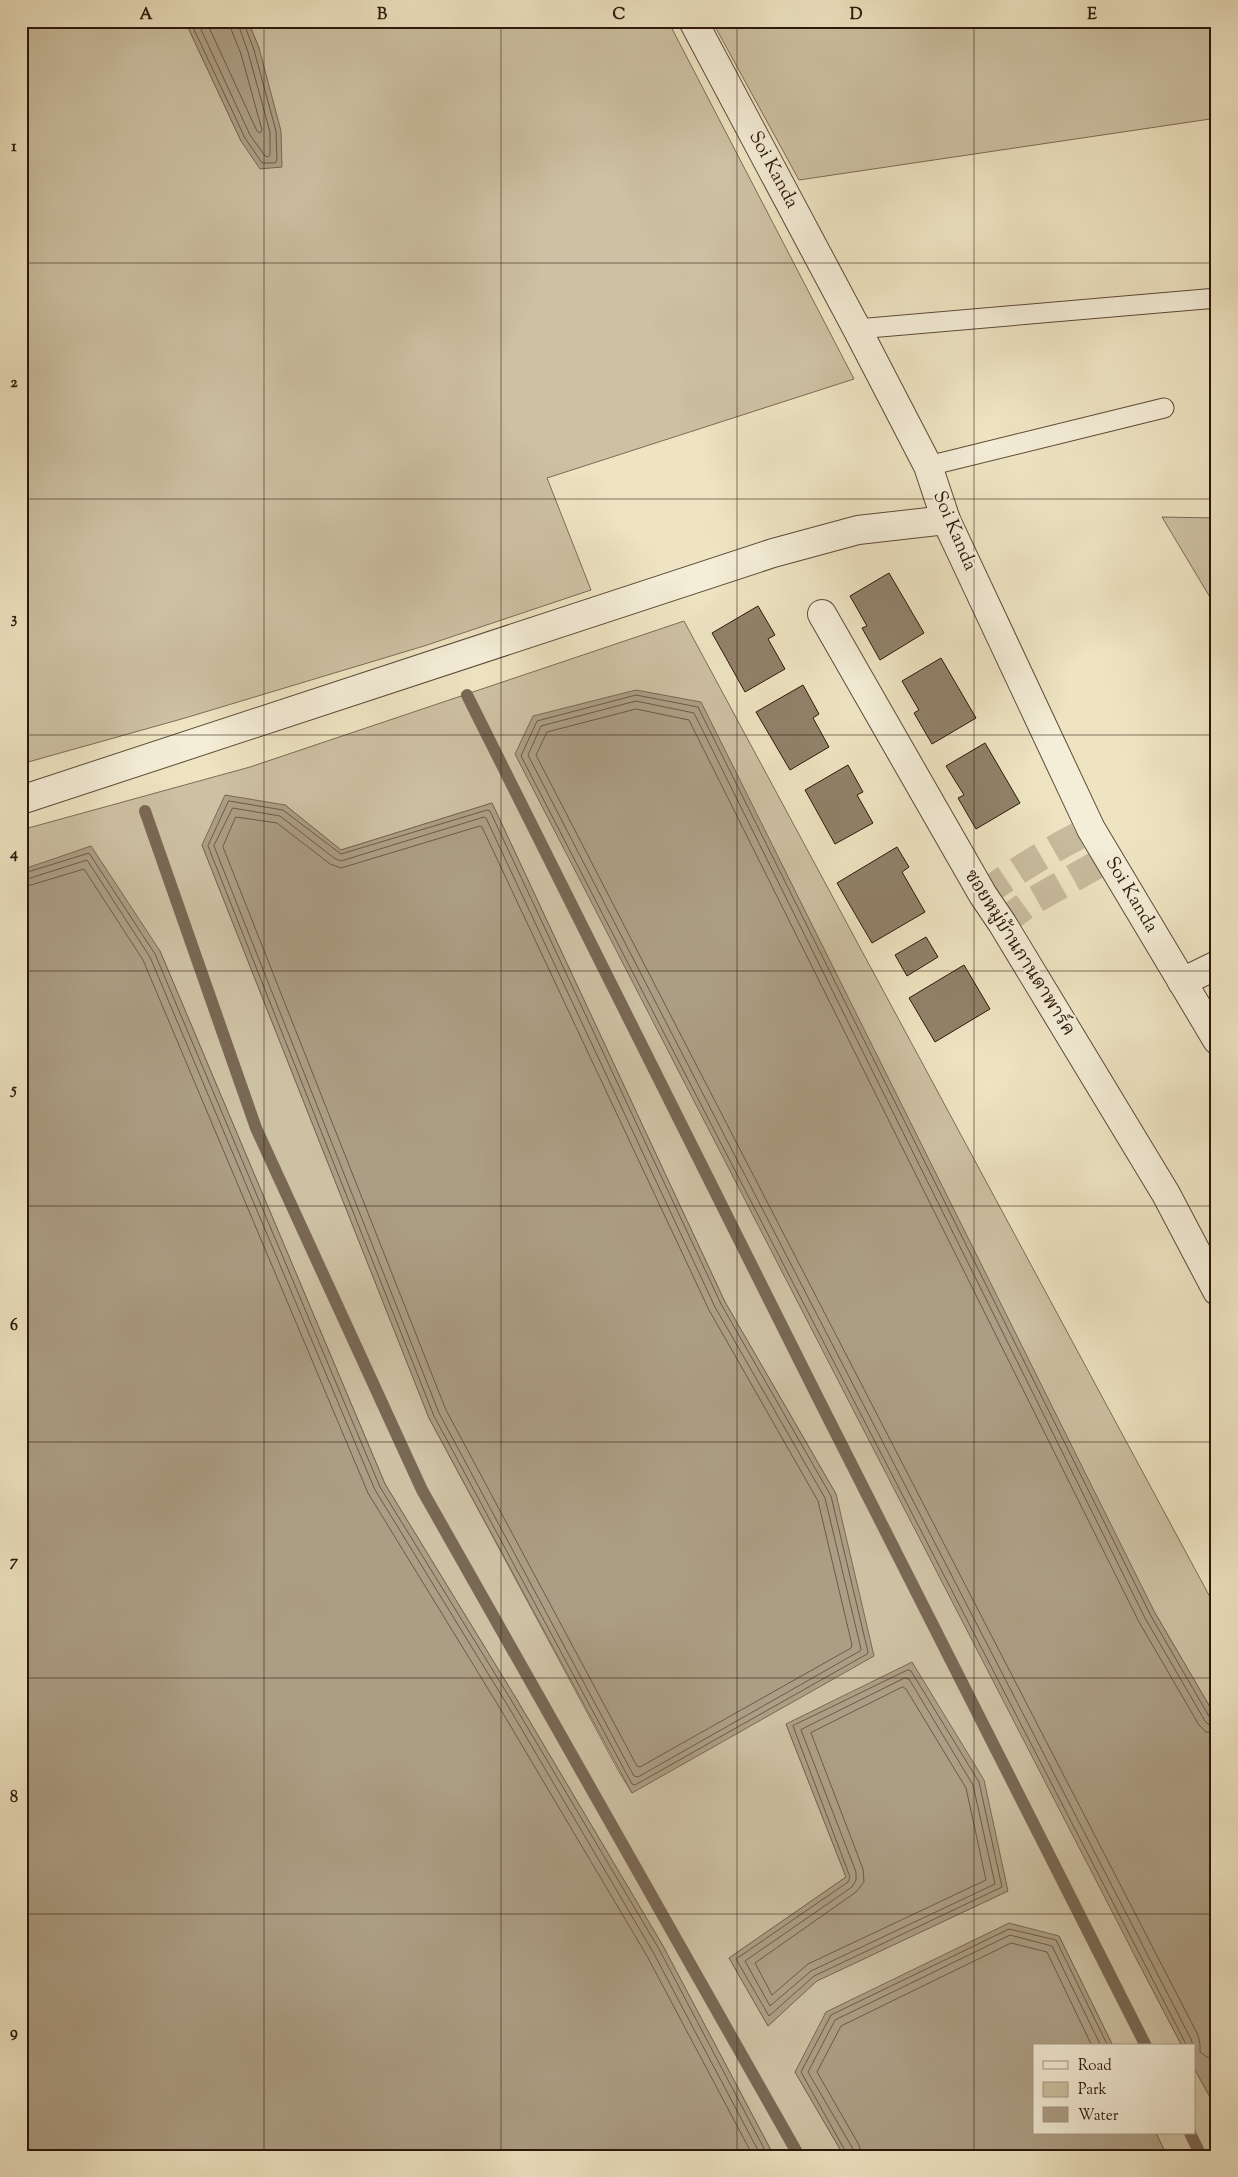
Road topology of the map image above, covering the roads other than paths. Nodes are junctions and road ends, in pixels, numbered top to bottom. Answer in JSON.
{"nodes":[{"id":1,"x":694,"y":21,"type":"edge"},
{"id":2,"x":1217,"y":298,"type":"edge"},
{"id":3,"x":857,"y":329,"type":"junction"},
{"id":4,"x":1164,"y":408,"type":"dead end"},
{"id":5,"x":928,"y":466,"type":"junction"},
{"id":6,"x":946,"y":520,"type":"junction"},
{"id":7,"x":822,"y":614,"type":"dead end"},
{"id":8,"x":21,"y":800,"type":"edge"},
{"id":9,"x":1217,"y":965,"type":"edge"},
{"id":10,"x":1182,"y":982,"type":"junction"},
{"id":11,"x":1217,"y":1040,"type":"edge"},
{"id":12,"x":1217,"y":1291,"type":"edge"}],
"edges":[{"from":1,"to":3,"type":"street","name":"Soi Kanda"},
{"from":2,"to":3,"type":"lane"},
{"from":3,"to":5,"type":"street","name":"Soi Kanda"},
{"from":4,"to":5,"type":"lane"},
{"from":5,"to":6,"type":"street","name":"Soi Kanda"},
{"from":6,"to":8,"type":"street"},
{"from":6,"to":10,"type":"street","name":"Soi Kanda"},
{"from":7,"to":12,"type":"street","name":"ซอยหมู่บ้านกานดาพาร์ค"},
{"from":9,"to":10,"type":"street"},
{"from":10,"to":11,"type":"street","name":"Soi Kanda"}]}
